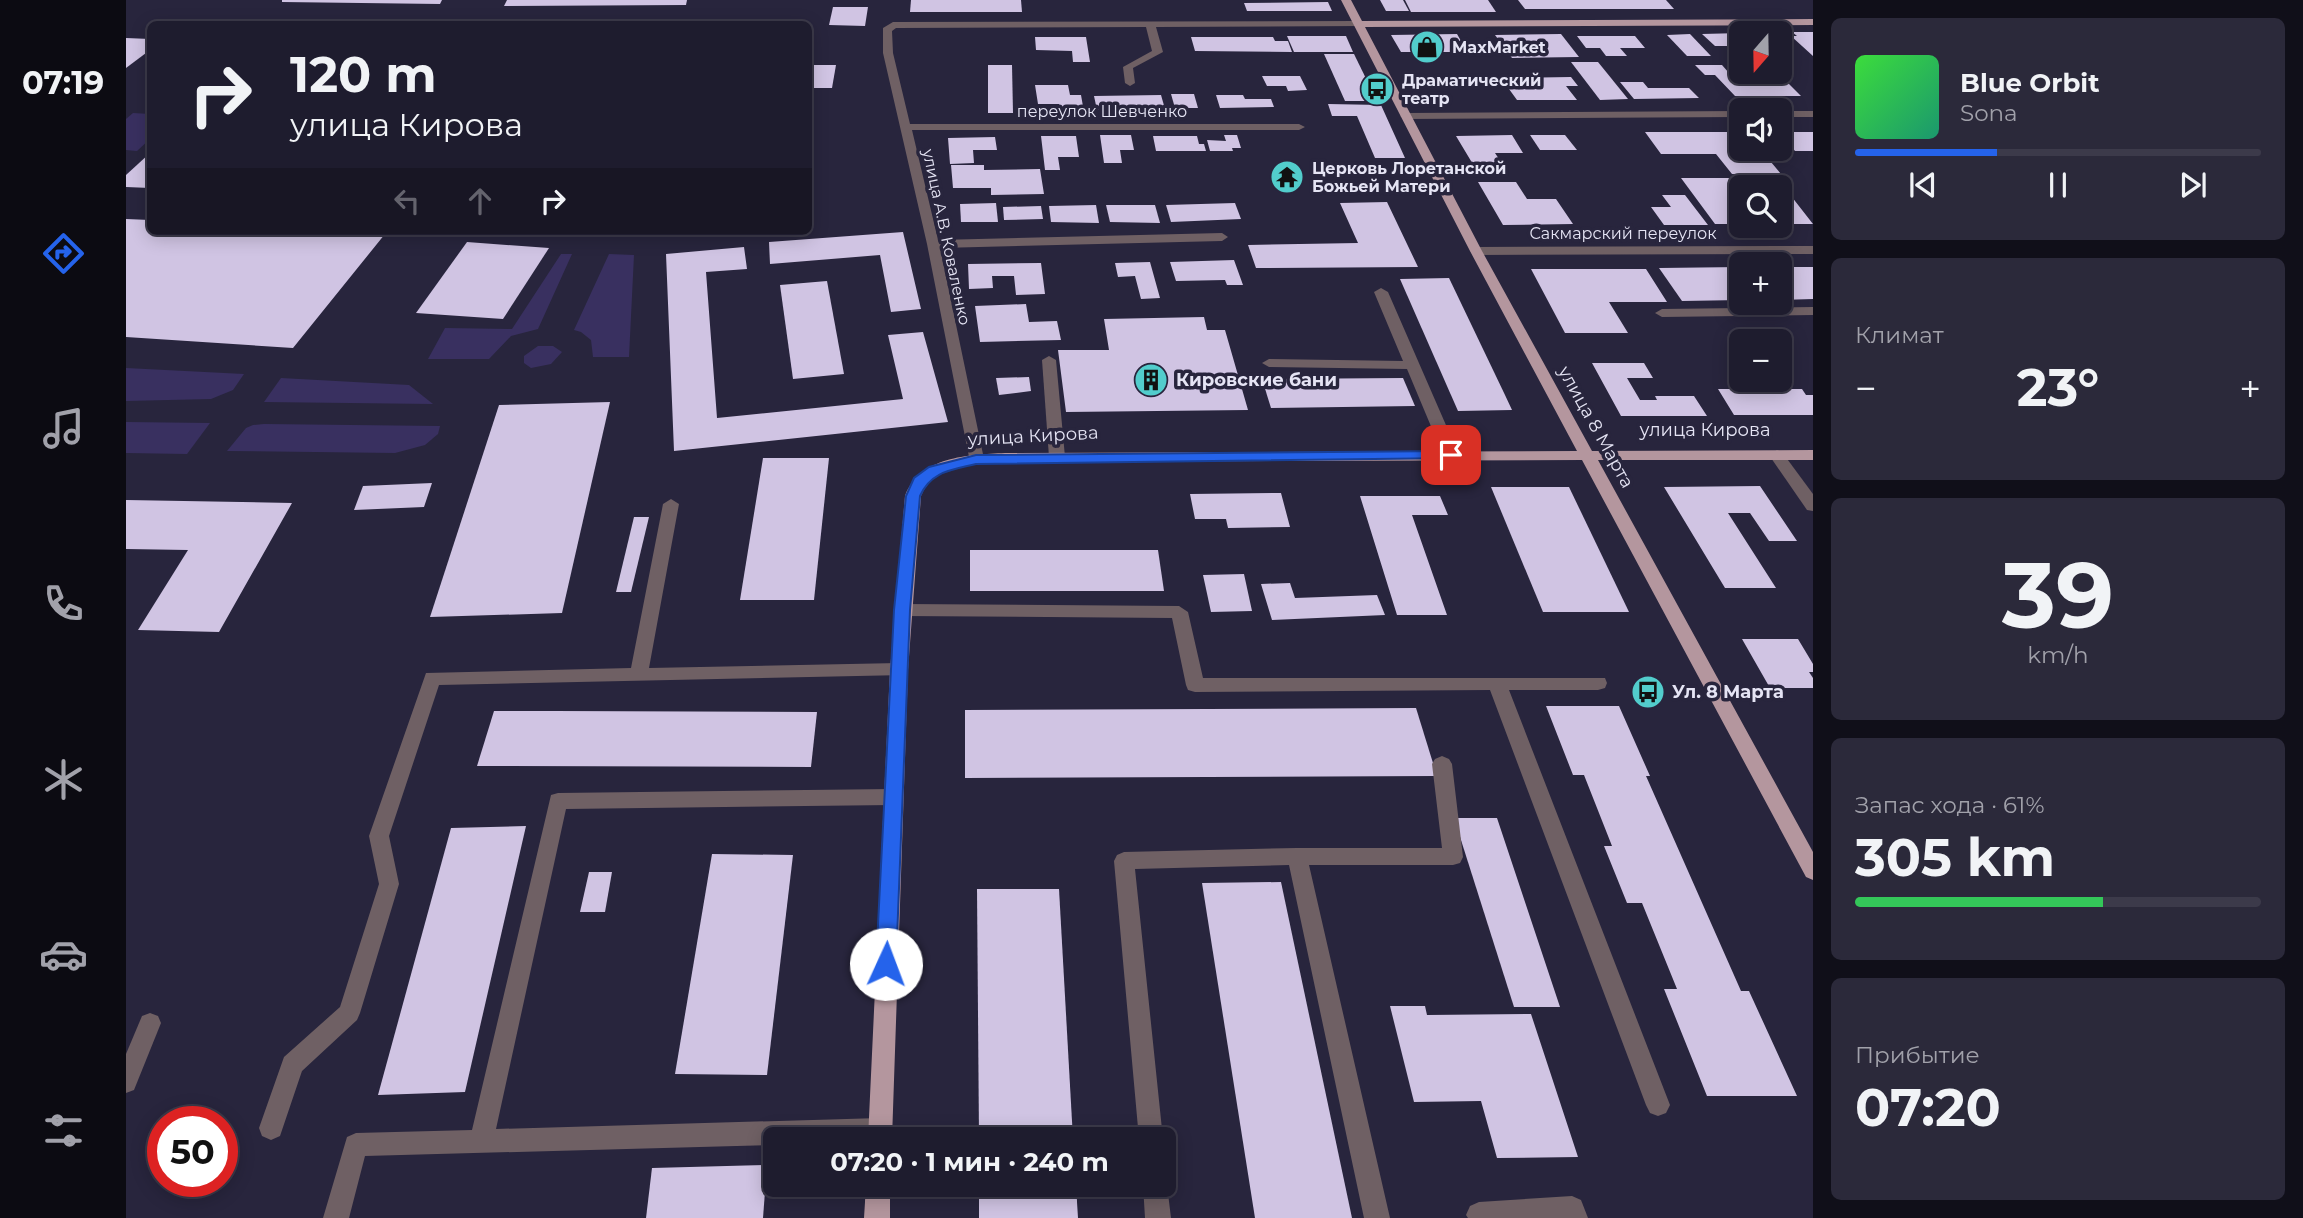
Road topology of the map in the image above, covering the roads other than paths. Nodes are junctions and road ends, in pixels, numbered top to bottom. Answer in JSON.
{"nodes":[{"id":1,"x":1346,"y":0,"type":"edge"},
{"id":2,"x":1813,"y":22,"type":"edge"},
{"id":3,"x":1359,"y":24,"type":"junction"},
{"id":4,"x":1150,"y":25,"type":"junction"},
{"id":5,"x":1130,"y":83,"type":"dead end"},
{"id":6,"x":1729,"y":114,"type":"edge"},
{"id":7,"x":1792,"y":114,"type":"edge"},
{"id":8,"x":1813,"y":114,"type":"edge"},
{"id":9,"x":1406,"y":116,"type":"junction"},
{"id":10,"x":905,"y":127,"type":"junction"},
{"id":11,"x":1299,"y":127,"type":"dead end"},
{"id":12,"x":1222,"y":237,"type":"dead end"},
{"id":13,"x":933,"y":244,"type":"junction"},
{"id":14,"x":1813,"y":250,"type":"edge"},
{"id":15,"x":1476,"y":251,"type":"junction"},
{"id":16,"x":1381,"y":292,"type":"dead end"},
{"id":17,"x":1813,"y":312,"type":"edge"},
{"id":18,"x":1662,"y":313,"type":"dead end"},
{"id":19,"x":1049,"y":360,"type":"dead end"},
{"id":20,"x":1269,"y":363,"type":"dead end"},
{"id":21,"x":1412,"y":365,"type":"junction"},
{"id":22,"x":1813,"y":454,"type":"edge"},
{"id":23,"x":1451,"y":455,"type":"junction"},
{"id":24,"x":1777,"y":455,"type":"junction"},
{"id":25,"x":1588,"y":456,"type":"junction"},
{"id":26,"x":1057,"y":457,"type":"junction"},
{"id":27,"x":976,"y":459,"type":"junction"},
{"id":28,"x":671,"y":504,"type":"dead end"},
{"id":29,"x":1813,"y":506,"type":"edge"},
{"id":30,"x":902,"y":610,"type":"junction"},
{"id":31,"x":899,"y":670,"type":"junction"},
{"id":32,"x":639,"y":674,"type":"junction"},
{"id":33,"x":1598,"y":683,"type":"dead end"},
{"id":34,"x":1497,"y":684,"type":"junction"},
{"id":35,"x":1442,"y":764,"type":"dead end"},
{"id":36,"x":893,"y":797,"type":"junction"},
{"id":37,"x":1297,"y":856,"type":"junction"},
{"id":38,"x":1813,"y":871,"type":"edge"},
{"id":39,"x":150,"y":1023,"type":"dead end"},
{"id":40,"x":126,"y":1082,"type":"edge"},
{"id":41,"x":1658,"y":1105,"type":"dead end"},
{"id":42,"x":880,"y":1127,"type":"edge"},
{"id":43,"x":1150,"y":1127,"type":"edge"},
{"id":44,"x":271,"y":1129,"type":"dead end"},
{"id":45,"x":763,"y":1137,"type":"edge"},
{"id":46,"x":481,"y":1142,"type":"junction"},
{"id":47,"x":878,"y":1197,"type":"edge"},
{"id":48,"x":1156,"y":1197,"type":"edge"},
{"id":49,"x":1479,"y":1215,"type":"dead end"},
{"id":50,"x":336,"y":1218,"type":"edge"},
{"id":51,"x":877,"y":1218,"type":"edge"},
{"id":52,"x":1158,"y":1218,"type":"edge"},
{"id":53,"x":1377,"y":1218,"type":"edge"},
{"id":54,"x":1576,"y":1218,"type":"edge"}],
"edges":[{"from":1,"to":3,"type":"main road","name":"улица 8 Марта"},
{"from":2,"to":3,"type":"main road"},
{"from":3,"to":4,"type":"street"},
{"from":3,"to":9,"type":"main road","name":"улица 8 Марта"},
{"from":4,"to":5,"type":"street"},
{"from":4,"to":10,"type":"street","name":"улица А.В. Коваленко"},
{"from":6,"to":9,"type":"street"},
{"from":7,"to":8,"type":"street"},
{"from":9,"to":15,"type":"main road","name":"улица 8 Марта"},
{"from":10,"to":11,"type":"street","name":"переулок Шевченко"},
{"from":10,"to":13,"type":"street","name":"улица А.В. Коваленко"},
{"from":12,"to":13,"type":"street"},
{"from":13,"to":27,"type":"street","name":"улица А.В. Коваленко"},
{"from":14,"to":15,"type":"street","name":"Сакмарский переулок"},
{"from":15,"to":25,"type":"main road","name":"улица 8 Марта"},
{"from":16,"to":21,"type":"street"},
{"from":17,"to":18,"type":"street"},
{"from":19,"to":26,"type":"street"},
{"from":20,"to":21,"type":"street"},
{"from":21,"to":23,"type":"street"},
{"from":22,"to":24,"type":"main road","name":"улица Кирова"},
{"from":23,"to":25,"type":"main road","name":"улица Кирова"},
{"from":23,"to":26,"type":"main road","name":"улица Кирова"},
{"from":24,"to":25,"type":"main road","name":"улица Кирова"},
{"from":24,"to":29,"type":"street"},
{"from":25,"to":38,"type":"main road","name":"улица 8 Марта"},
{"from":26,"to":27,"type":"main road","name":"улица Кирова"},
{"from":27,"to":30,"type":"main road","name":"улица Кирова"},
{"from":28,"to":32,"type":"street"},
{"from":30,"to":31,"type":"main road","name":"улица Кирова"},
{"from":30,"to":34,"type":"street"},
{"from":31,"to":32,"type":"street"},
{"from":31,"to":36,"type":"main road","name":"улица Кирова"},
{"from":32,"to":44,"type":"street"},
{"from":33,"to":34,"type":"street"},
{"from":34,"to":41,"type":"street"},
{"from":35,"to":37,"type":"street"},
{"from":36,"to":42,"type":"main road","name":"улица Кирова"},
{"from":36,"to":46,"type":"street"},
{"from":37,"to":43,"type":"street"},
{"from":37,"to":53,"type":"street"},
{"from":39,"to":40,"type":"street"},
{"from":45,"to":46,"type":"street"},
{"from":46,"to":50,"type":"street"},
{"from":47,"to":51,"type":"main road"},
{"from":48,"to":52,"type":"street"},
{"from":49,"to":54,"type":"street"}]}
